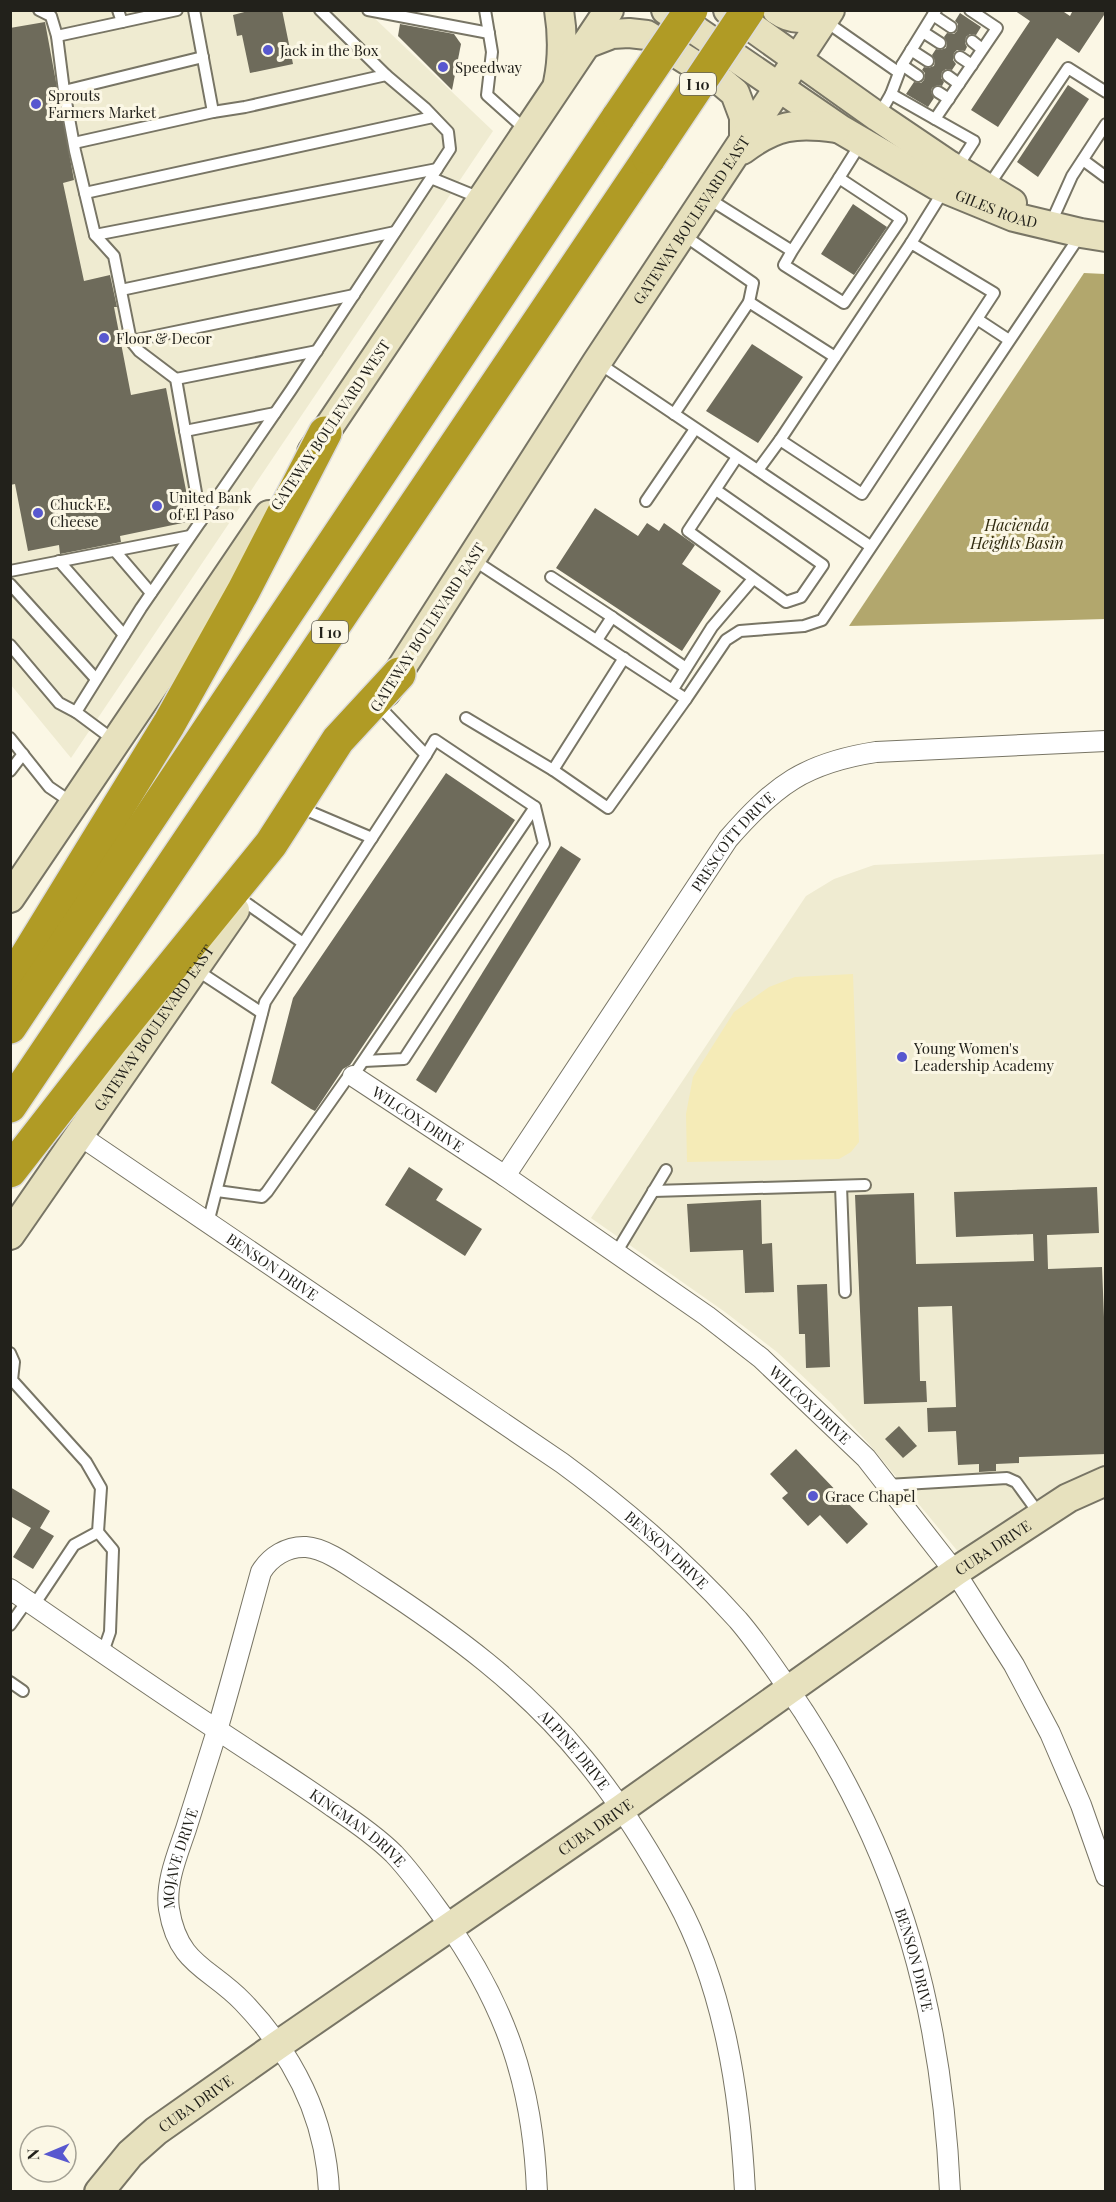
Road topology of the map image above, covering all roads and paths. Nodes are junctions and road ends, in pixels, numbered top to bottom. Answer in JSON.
{"nodes":[{"id":1,"x":39,"y":10,"type":"edge"},
{"id":2,"x":118,"y":10,"type":"edge"},
{"id":3,"x":177,"y":10,"type":"edge"},
{"id":4,"x":194,"y":10,"type":"edge"},
{"id":5,"x":320,"y":10,"type":"edge"},
{"id":6,"x":485,"y":10,"type":"edge"},
{"id":7,"x":559,"y":10,"type":"edge"},
{"id":8,"x":609,"y":10,"type":"edge"},
{"id":9,"x":666,"y":10,"type":"edge"},
{"id":10,"x":692,"y":10,"type":"edge"},
{"id":11,"x":728,"y":10,"type":"edge"},
{"id":12,"x":748,"y":10,"type":"edge"},
{"id":13,"x":777,"y":10,"type":"edge"},
{"id":14,"x":970,"y":10,"type":"edge"},
{"id":15,"x":373,"y":11,"type":"edge"},
{"id":16,"x":935,"y":13,"type":"edge"},
{"id":17,"x":401,"y":14,"type":"edge"},
{"id":18,"x":827,"y":14,"type":"edge"},
{"id":19,"x":423,"y":16,"type":"edge"},
{"id":20,"x":122,"y":22,"type":"junction"},
{"id":21,"x":951,"y":27,"type":"dead end"},
{"id":22,"x":923,"y":32,"type":"junction"},
{"id":23,"x":489,"y":33,"type":"junction"},
{"id":24,"x":57,"y":36,"type":"junction"},
{"id":25,"x":972,"y":41,"type":"dead end"},
{"id":26,"x":940,"y":43,"type":"dead end"},
{"id":27,"x":586,"y":44,"type":"junction"},
{"id":28,"x":982,"y":49,"type":"junction"},
{"id":29,"x":911,"y":50,"type":"junction"},
{"id":30,"x":203,"y":57,"type":"junction"},
{"id":31,"x":960,"y":57,"type":"dead end"},
{"id":32,"x":797,"y":58,"type":"junction"},
{"id":33,"x":928,"y":62,"type":"dead end"},
{"id":34,"x":972,"y":65,"type":"junction"},
{"id":35,"x":900,"y":69,"type":"junction"},
{"id":36,"x":386,"y":75,"type":"junction"},
{"id":37,"x":918,"y":76,"type":"dead end"},
{"id":38,"x":948,"y":76,"type":"dead end"},
{"id":39,"x":959,"y":84,"type":"junction"},
{"id":40,"x":779,"y":88,"type":"junction"},
{"id":41,"x":557,"y":89,"type":"junction"},
{"id":42,"x":64,"y":91,"type":"junction"},
{"id":43,"x":938,"y":92,"type":"dead end"},
{"id":44,"x":1106,"y":92,"type":"edge"},
{"id":45,"x":949,"y":99,"type":"junction"},
{"id":46,"x":884,"y":106,"type":"junction"},
{"id":47,"x":213,"y":112,"type":"junction"},
{"id":48,"x":433,"y":117,"type":"junction"},
{"id":49,"x":935,"y":119,"type":"junction"},
{"id":50,"x":1106,"y":124,"type":"edge"},
{"id":51,"x":528,"y":132,"type":"junction"},
{"id":52,"x":851,"y":135,"type":"junction"},
{"id":53,"x":74,"y":143,"type":"junction"},
{"id":54,"x":738,"y":148,"type":"junction"},
{"id":55,"x":1083,"y":160,"type":"junction"},
{"id":56,"x":434,"y":173,"type":"junction"},
{"id":57,"x":1106,"y":177,"type":"edge"},
{"id":58,"x":839,"y":178,"type":"junction"},
{"id":59,"x":951,"y":179,"type":"junction"},
{"id":60,"x":987,"y":188,"type":"junction"},
{"id":61,"x":85,"y":193,"type":"junction"},
{"id":62,"x":706,"y":197,"type":"junction"},
{"id":63,"x":483,"y":199,"type":"junction"},
{"id":64,"x":1050,"y":225,"type":"junction"},
{"id":65,"x":395,"y":232,"type":"junction"},
{"id":66,"x":682,"y":233,"type":"junction"},
{"id":67,"x":1093,"y":235,"type":"edge"},
{"id":68,"x":95,"y":236,"type":"junction"},
{"id":69,"x":911,"y":243,"type":"junction"},
{"id":70,"x":792,"y":251,"type":"junction"},
{"id":71,"x":121,"y":290,"type":"junction"},
{"id":72,"x":354,"y":295,"type":"junction"},
{"id":73,"x":749,"y":302,"type":"junction"},
{"id":74,"x":977,"y":319,"type":"junction"},
{"id":75,"x":1009,"y":340,"type":"junction"},
{"id":76,"x":131,"y":341,"type":"junction"},
{"id":77,"x":317,"y":351,"type":"junction"},
{"id":78,"x":835,"y":357,"type":"junction"},
{"id":79,"x":597,"y":362,"type":"junction"},
{"id":80,"x":176,"y":379,"type":"junction"},
{"id":81,"x":275,"y":413,"type":"junction"},
{"id":82,"x":674,"y":414,"type":"junction"},
{"id":83,"x":695,"y":429,"type":"junction"},
{"id":84,"x":185,"y":431,"type":"junction"},
{"id":85,"x":325,"y":433,"type":"junction"},
{"id":86,"x":780,"y":440,"type":"junction"},
{"id":87,"x":737,"y":457,"type":"junction"},
{"id":88,"x":758,"y":470,"type":"junction"},
{"id":89,"x":716,"y":490,"type":"junction"},
{"id":90,"x":646,"y":501,"type":"dead end"},
{"id":91,"x":201,"y":521,"type":"junction"},
{"id":92,"x":190,"y":536,"type":"junction"},
{"id":93,"x":870,"y":546,"type":"junction"},
{"id":94,"x":115,"y":550,"type":"junction"},
{"id":95,"x":472,"y":558,"type":"junction"},
{"id":96,"x":59,"y":561,"type":"junction"},
{"id":97,"x":10,"y":571,"type":"edge"},
{"id":98,"x":551,"y":577,"type":"dead end"},
{"id":99,"x":753,"y":579,"type":"junction"},
{"id":100,"x":10,"y":584,"type":"edge"},
{"id":101,"x":151,"y":592,"type":"junction"},
{"id":102,"x":612,"y":617,"type":"junction"},
{"id":103,"x":124,"y":635,"type":"junction"},
{"id":104,"x":597,"y":640,"type":"junction"},
{"id":105,"x":10,"y":645,"type":"edge"},
{"id":106,"x":624,"y":658,"type":"junction"},
{"id":107,"x":686,"y":668,"type":"junction"},
{"id":108,"x":399,"y":674,"type":"joint"},
{"id":109,"x":96,"y":679,"type":"junction"},
{"id":110,"x":673,"y":690,"type":"junction"},
{"id":111,"x":686,"y":699,"type":"junction"},
{"id":112,"x":376,"y":703,"type":"junction"},
{"id":113,"x":76,"y":712,"type":"junction"},
{"id":114,"x":466,"y":718,"type":"dead end"},
{"id":115,"x":10,"y":738,"type":"edge"},
{"id":116,"x":1106,"y":741,"type":"edge"},
{"id":117,"x":116,"y":742,"type":"junction"},
{"id":118,"x":23,"y":754,"type":"junction"},
{"id":119,"x":426,"y":755,"type":"junction"},
{"id":120,"x":554,"y":770,"type":"junction"},
{"id":121,"x":10,"y":771,"type":"edge"},
{"id":122,"x":74,"y":804,"type":"junction"},
{"id":123,"x":300,"y":807,"type":"junction"},
{"id":124,"x":535,"y":807,"type":"junction"},
{"id":125,"x":372,"y":838,"type":"junction"},
{"id":126,"x":10,"y":898,"type":"edge"},
{"id":127,"x":242,"y":900,"type":"junction"},
{"id":128,"x":303,"y":943,"type":"junction"},
{"id":129,"x":194,"y":969,"type":"junction"},
{"id":130,"x":10,"y":983,"type":"edge"},
{"id":131,"x":262,"y":1013,"type":"junction"},
{"id":132,"x":10,"y":1027,"type":"edge"},
{"id":133,"x":358,"y":1069,"type":"junction"},
{"id":134,"x":10,"y":1106,"type":"edge"},
{"id":135,"x":79,"y":1135,"type":"junction"},
{"id":136,"x":666,"y":1170,"type":"dead end"},
{"id":137,"x":10,"y":1171,"type":"edge"},
{"id":138,"x":505,"y":1176,"type":"junction"},
{"id":139,"x":865,"y":1185,"type":"dead end"},
{"id":140,"x":841,"y":1186,"type":"junction"},
{"id":141,"x":217,"y":1191,"type":"junction"},
{"id":142,"x":653,"y":1191,"type":"junction"},
{"id":143,"x":208,"y":1223,"type":"junction"},
{"id":144,"x":10,"y":1235,"type":"edge"},
{"id":145,"x":616,"y":1253,"type":"junction"},
{"id":146,"x":845,"y":1292,"type":"dead end"},
{"id":147,"x":10,"y":1353,"type":"edge"},
{"id":148,"x":1106,"y":1481,"type":"edge"},
{"id":149,"x":887,"y":1485,"type":"junction"},
{"id":150,"x":1040,"y":1515,"type":"junction"},
{"id":151,"x":98,"y":1532,"type":"junction"},
{"id":152,"x":306,"y":1547,"type":"joint"},
{"id":153,"x":955,"y":1572,"type":"junction"},
{"id":154,"x":10,"y":1589,"type":"edge"},
{"id":155,"x":31,"y":1603,"type":"junction"},
{"id":156,"x":10,"y":1625,"type":"edge"},
{"id":157,"x":103,"y":1652,"type":"junction"},
{"id":158,"x":10,"y":1682,"type":"edge"},
{"id":159,"x":789,"y":1690,"type":"junction"},
{"id":160,"x":23,"y":1691,"type":"dead end"},
{"id":161,"x":217,"y":1730,"type":"junction"},
{"id":162,"x":621,"y":1809,"type":"junction"},
{"id":163,"x":1106,"y":1876,"type":"edge"},
{"id":164,"x":450,"y":1926,"type":"junction"},
{"id":165,"x":278,"y":2045,"type":"junction"},
{"id":166,"x":99,"y":2192,"type":"edge"},
{"id":167,"x":329,"y":2192,"type":"edge"},
{"id":168,"x":537,"y":2192,"type":"edge"},
{"id":169,"x":745,"y":2192,"type":"edge"},
{"id":170,"x":950,"y":2192,"type":"edge"}],
"edges":[{"from":1,"to":24,"type":"lane"},
{"from":2,"to":20,"type":"lane"},
{"from":3,"to":20,"type":"lane"},
{"from":4,"to":30,"type":"lane"},
{"from":5,"to":36,"type":"lane"},
{"from":6,"to":23,"type":"lane"},
{"from":7,"to":41,"type":"main road"},
{"from":8,"to":27,"type":"main road","name":"GATEWAY BOULEVARD WEST"},
{"from":9,"to":40,"type":"main road","name":"GILES ROAD"},
{"from":10,"to":132,"type":"highway","bridge":true},
{"from":11,"to":32,"type":"main road","name":"GILES ROAD"},
{"from":12,"to":134,"type":"highway","number":"I 10","bridge":true},
{"from":13,"to":18,"type":"main road"},
{"from":14,"to":28,"type":"lane"},
{"from":15,"to":17,"type":"lane"},
{"from":16,"to":21,"type":"lane"},
{"from":16,"to":22,"type":"lane"},
{"from":17,"to":19,"type":"lane"},
{"from":18,"to":32,"type":"main road","name":"GATEWAY BOULEVARD EAST"},
{"from":18,"to":35,"type":"lane"},
{"from":19,"to":23,"type":"lane"},
{"from":20,"to":24,"type":"lane"},
{"from":22,"to":26,"type":"lane"},
{"from":22,"to":29,"type":"lane"},
{"from":23,"to":51,"type":"lane"},
{"from":24,"to":42,"type":"lane"},
{"from":25,"to":28,"type":"lane"},
{"from":27,"to":41,"type":"main road","name":"GATEWAY BOULEVARD WEST"},
{"from":27,"to":54,"type":"main road"},
{"from":28,"to":34,"type":"lane"},
{"from":29,"to":33,"type":"lane"},
{"from":29,"to":35,"type":"lane"},
{"from":30,"to":42,"type":"lane"},
{"from":30,"to":47,"type":"lane"},
{"from":31,"to":34,"type":"lane"},
{"from":32,"to":40,"type":"main road","name":"GATEWAY BOULEVARD EAST"},
{"from":32,"to":46,"type":"main road","name":"GILES ROAD"},
{"from":34,"to":39,"type":"lane"},
{"from":35,"to":37,"type":"lane"},
{"from":35,"to":46,"type":"lane"},
{"from":36,"to":47,"type":"lane"},
{"from":36,"to":48,"type":"lane"},
{"from":38,"to":39,"type":"lane"},
{"from":39,"to":45,"type":"lane"},
{"from":40,"to":52,"type":"main road","name":"GILES ROAD"},
{"from":40,"to":54,"type":"main road","name":"GATEWAY BOULEVARD EAST"},
{"from":41,"to":51,"type":"main road","name":"GATEWAY BOULEVARD WEST"},
{"from":42,"to":53,"type":"lane"},
{"from":43,"to":45,"type":"lane"},
{"from":44,"to":60,"type":"lane"},
{"from":45,"to":49,"type":"lane"},
{"from":46,"to":49,"type":"lane"},
{"from":46,"to":52,"type":"main road"},
{"from":46,"to":59,"type":"main road","name":"GILES ROAD"},
{"from":47,"to":53,"type":"lane"},
{"from":48,"to":56,"type":"lane"},
{"from":48,"to":61,"type":"lane"},
{"from":49,"to":59,"type":"lane"},
{"from":50,"to":55,"type":"lane"},
{"from":51,"to":63,"type":"main road","name":"GATEWAY BOULEVARD WEST"},
{"from":52,"to":54,"type":"main road"},
{"from":52,"to":58,"type":"lane"},
{"from":52,"to":59,"type":"main road","name":"GILES ROAD"},
{"from":53,"to":61,"type":"lane"},
{"from":54,"to":62,"type":"main road","name":"GATEWAY BOULEVARD EAST"},
{"from":55,"to":57,"type":"lane"},
{"from":55,"to":64,"type":"lane"},
{"from":56,"to":63,"type":"lane"},
{"from":56,"to":65,"type":"lane"},
{"from":56,"to":68,"type":"lane"},
{"from":58,"to":70,"type":"lane"},
{"from":58,"to":70,"type":"lane"},
{"from":59,"to":60,"type":"main road","name":"GILES ROAD"},
{"from":59,"to":64,"type":"main road","name":"GILES ROAD"},
{"from":59,"to":69,"type":"lane"},
{"from":60,"to":64,"type":"main road","name":"GILES ROAD"},
{"from":61,"to":68,"type":"lane"},
{"from":62,"to":66,"type":"main road","name":"GATEWAY BOULEVARD EAST"},
{"from":62,"to":70,"type":"lane"},
{"from":63,"to":85,"type":"main road","name":"GATEWAY BOULEVARD WEST"},
{"from":64,"to":67,"type":"main road","name":"GILES ROAD"},
{"from":65,"to":71,"type":"lane"},
{"from":65,"to":72,"type":"lane"},
{"from":66,"to":73,"type":"lane"},
{"from":66,"to":79,"type":"main road","name":"GATEWAY BOULEVARD EAST"},
{"from":67,"to":75,"type":"lane"},
{"from":68,"to":71,"type":"lane"},
{"from":69,"to":74,"type":"lane"},
{"from":69,"to":78,"type":"lane"},
{"from":71,"to":76,"type":"lane"},
{"from":72,"to":76,"type":"lane"},
{"from":72,"to":77,"type":"lane"},
{"from":73,"to":78,"type":"lane"},
{"from":73,"to":82,"type":"lane"},
{"from":74,"to":75,"type":"lane"},
{"from":74,"to":86,"type":"lane"},
{"from":75,"to":93,"type":"lane"},
{"from":76,"to":80,"type":"lane"},
{"from":77,"to":80,"type":"lane"},
{"from":77,"to":81,"type":"lane"},
{"from":78,"to":86,"type":"lane"},
{"from":79,"to":82,"type":"lane"},
{"from":79,"to":95,"type":"main road","name":"GATEWAY BOULEVARD EAST"},
{"from":80,"to":84,"type":"lane"},
{"from":81,"to":84,"type":"lane"},
{"from":81,"to":91,"type":"lane"},
{"from":82,"to":83,"type":"lane"},
{"from":83,"to":87,"type":"lane"},
{"from":83,"to":90,"type":"lane"},
{"from":84,"to":91,"type":"lane"},
{"from":85,"to":117,"type":"main road","name":"GATEWAY BOULEVARD WEST"},
{"from":85,"to":130,"type":"highway"},
{"from":86,"to":88,"type":"lane"},
{"from":87,"to":88,"type":"lane"},
{"from":87,"to":89,"type":"lane"},
{"from":88,"to":93,"type":"lane"},
{"from":89,"to":99,"type":"lane"},
{"from":89,"to":99,"type":"lane"},
{"from":91,"to":92,"type":"lane"},
{"from":92,"to":94,"type":"lane"},
{"from":92,"to":101,"type":"lane"},
{"from":93,"to":111,"type":"lane"},
{"from":94,"to":96,"type":"lane"},
{"from":94,"to":101,"type":"lane"},
{"from":95,"to":104,"type":"lane"},
{"from":95,"to":108,"type":"main road","name":"GATEWAY BOULEVARD EAST"},
{"from":96,"to":97,"type":"lane"},
{"from":96,"to":103,"type":"lane"},
{"from":98,"to":102,"type":"lane"},
{"from":99,"to":107,"type":"lane"},
{"from":100,"to":109,"type":"lane"},
{"from":101,"to":103,"type":"lane"},
{"from":102,"to":104,"type":"lane"},
{"from":102,"to":107,"type":"lane"},
{"from":103,"to":109,"type":"lane"},
{"from":104,"to":106,"type":"lane"},
{"from":105,"to":113,"type":"lane"},
{"from":106,"to":110,"type":"lane"},
{"from":106,"to":120,"type":"lane"},
{"from":107,"to":110,"type":"lane"},
{"from":108,"to":112,"type":"highway"},
{"from":109,"to":113,"type":"lane"},
{"from":110,"to":111,"type":"lane"},
{"from":111,"to":120,"type":"lane"},
{"from":112,"to":119,"type":"lane"},
{"from":112,"to":123,"type":"highway"},
{"from":113,"to":117,"type":"lane"},
{"from":114,"to":120,"type":"lane"},
{"from":115,"to":118,"type":"lane"},
{"from":116,"to":138,"type":"street","name":"PRESCOTT DRIVE"},
{"from":117,"to":122,"type":"main road","name":"GATEWAY BOULEVARD WEST"},
{"from":118,"to":121,"type":"lane"},
{"from":118,"to":122,"type":"lane"},
{"from":119,"to":124,"type":"lane"},
{"from":119,"to":125,"type":"lane"},
{"from":122,"to":126,"type":"main road","name":"GATEWAY BOULEVARD WEST"},
{"from":123,"to":125,"type":"lane"},
{"from":123,"to":127,"type":"main road","name":"GATEWAY BOULEVARD EAST"},
{"from":123,"to":137,"type":"highway"},
{"from":124,"to":133,"type":"lane"},
{"from":124,"to":133,"type":"lane"},
{"from":125,"to":128,"type":"lane"},
{"from":127,"to":128,"type":"lane"},
{"from":127,"to":129,"type":"main road","name":"GATEWAY BOULEVARD EAST"},
{"from":128,"to":131,"type":"lane"},
{"from":129,"to":131,"type":"lane"},
{"from":129,"to":135,"type":"main road","name":"GATEWAY BOULEVARD EAST"},
{"from":131,"to":141,"type":"lane"},
{"from":133,"to":138,"type":"street","name":"WILCOX DRIVE"},
{"from":133,"to":141,"type":"lane"},
{"from":135,"to":143,"type":"street","name":"BENSON DRIVE"},
{"from":135,"to":144,"type":"main road","name":"GATEWAY BOULEVARD EAST"},
{"from":136,"to":142,"type":"lane"},
{"from":138,"to":145,"type":"street","name":"WILCOX DRIVE"},
{"from":139,"to":140,"type":"lane"},
{"from":140,"to":142,"type":"lane"},
{"from":140,"to":146,"type":"lane"},
{"from":141,"to":143,"type":"lane"},
{"from":142,"to":145,"type":"lane"},
{"from":143,"to":159,"type":"street","name":"BENSON DRIVE"},
{"from":145,"to":149,"type":"street","name":"WILCOX DRIVE"},
{"from":147,"to":151,"type":"lane"},
{"from":148,"to":150,"type":"main road","name":"CUBA DRIVE"},
{"from":149,"to":150,"type":"lane"},
{"from":149,"to":153,"type":"street","name":"WILCOX DRIVE"},
{"from":150,"to":153,"type":"main road","name":"CUBA DRIVE"},
{"from":151,"to":155,"type":"lane"},
{"from":151,"to":157,"type":"lane"},
{"from":152,"to":161,"type":"street","name":"MOJAVE DRIVE"},
{"from":152,"to":162,"type":"street","name":"ALPINE DRIVE"},
{"from":153,"to":159,"type":"main road","name":"CUBA DRIVE"},
{"from":153,"to":163,"type":"street","name":"WILCOX DRIVE"},
{"from":154,"to":155,"type":"street","name":"KINGMAN DRIVE"},
{"from":155,"to":156,"type":"lane"},
{"from":155,"to":157,"type":"street","name":"KINGMAN DRIVE"},
{"from":157,"to":161,"type":"street","name":"KINGMAN DRIVE"},
{"from":158,"to":160,"type":"lane"},
{"from":159,"to":162,"type":"main road","name":"CUBA DRIVE"},
{"from":159,"to":170,"type":"street","name":"BENSON DRIVE"},
{"from":161,"to":164,"type":"street","name":"KINGMAN DRIVE"},
{"from":161,"to":165,"type":"street","name":"MOJAVE DRIVE"},
{"from":162,"to":164,"type":"main road","name":"CUBA DRIVE"},
{"from":162,"to":169,"type":"street","name":"ALPINE DRIVE"},
{"from":164,"to":165,"type":"main road","name":"CUBA DRIVE"},
{"from":164,"to":168,"type":"street","name":"KINGMAN DRIVE"},
{"from":165,"to":166,"type":"main road","name":"CUBA DRIVE"},
{"from":165,"to":167,"type":"street","name":"MOJAVE DRIVE"}]}
